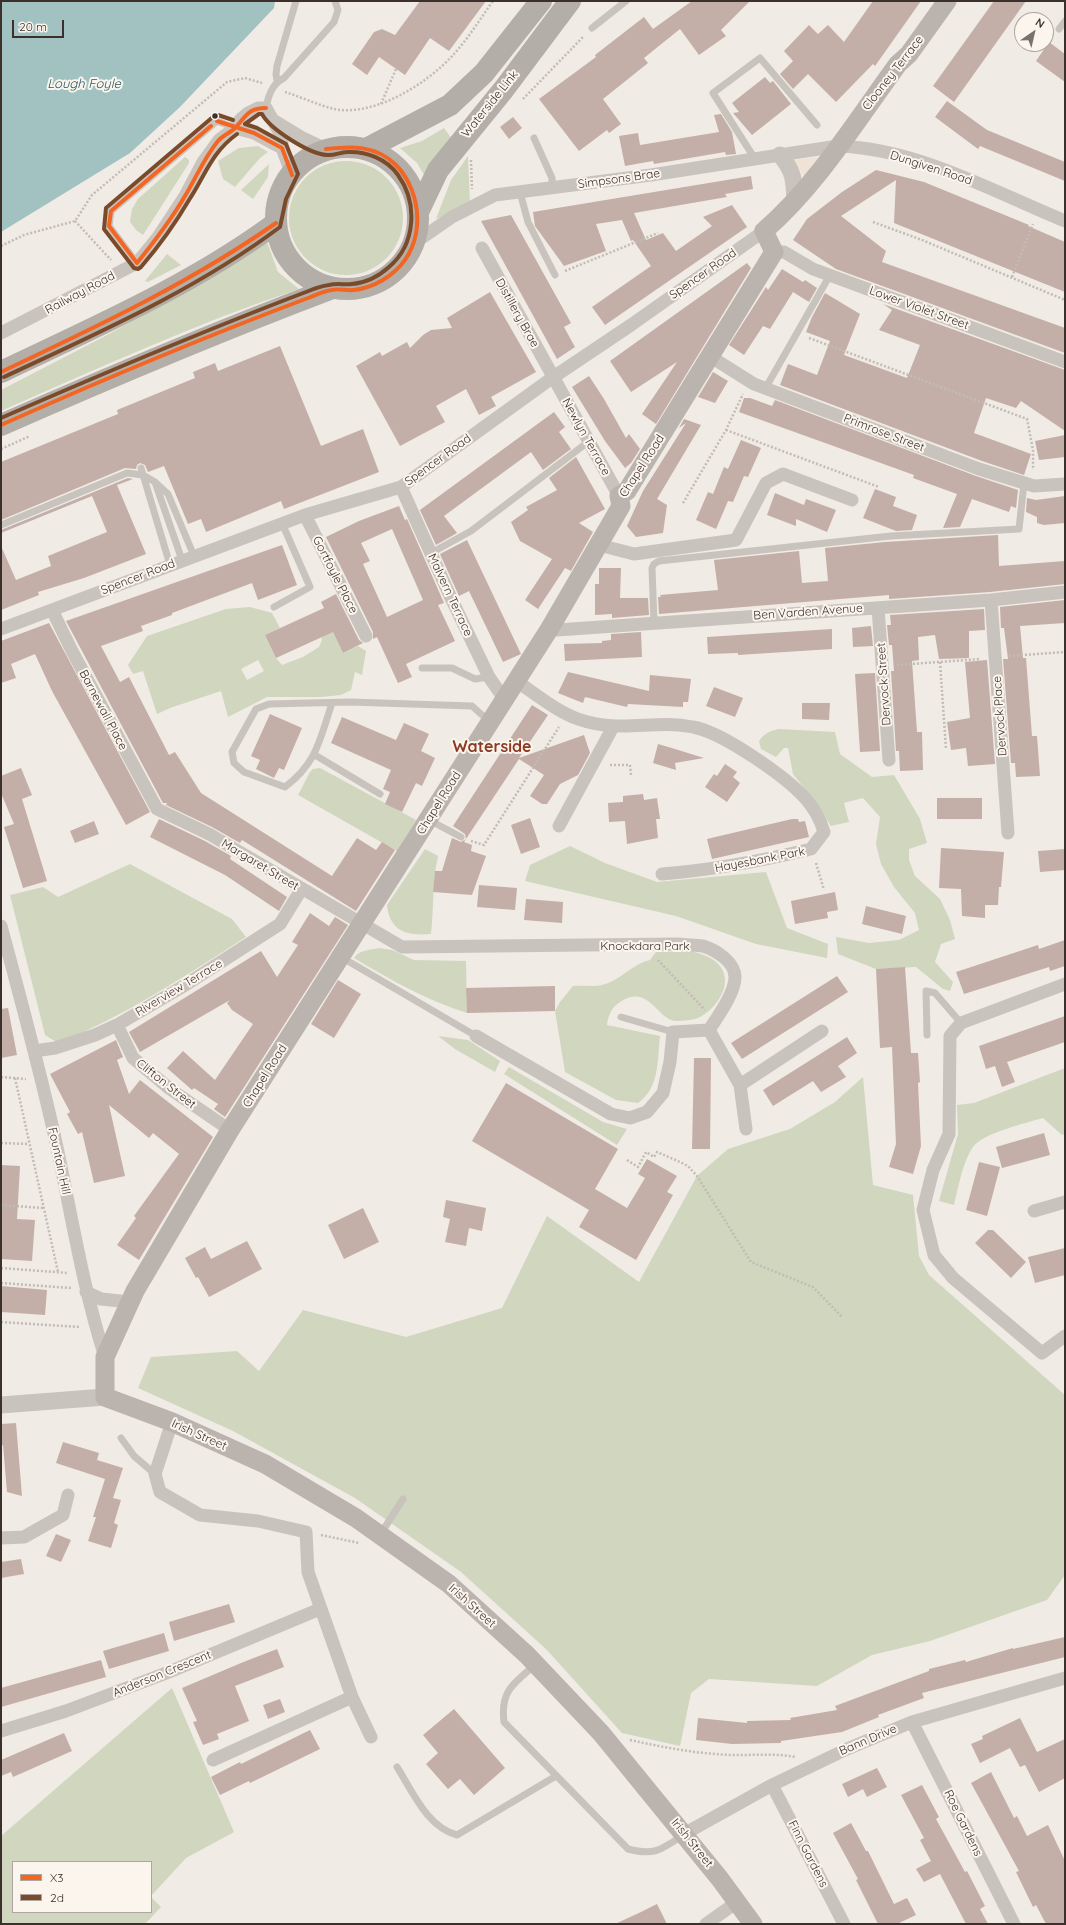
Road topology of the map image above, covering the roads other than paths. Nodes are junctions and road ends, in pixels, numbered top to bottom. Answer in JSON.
{"nodes":[{"id":1,"x":296,"y":1,"type":"edge"},
{"id":2,"x":335,"y":1,"type":"edge"},
{"id":3,"x":541,"y":1,"type":"edge"},
{"id":4,"x":570,"y":1,"type":"edge"},
{"id":5,"x":626,"y":1,"type":"edge"},
{"id":6,"x":947,"y":1,"type":"edge"},
{"id":7,"x":1065,"y":21,"type":"edge"},
{"id":8,"x":592,"y":28,"type":"road end"},
{"id":9,"x":1059,"y":28,"type":"dead end"},
{"id":10,"x":276,"y":84,"type":"junction"},
{"id":11,"x":266,"y":108,"type":"junction"},
{"id":12,"x":274,"y":120,"type":"junction"},
{"id":13,"x":817,"y":125,"type":"dead end"},
{"id":14,"x":235,"y":128,"type":"junction"},
{"id":15,"x":534,"y":138,"type":"dead end"},
{"id":16,"x":838,"y":146,"type":"junction"},
{"id":17,"x":282,"y":148,"type":"junction"},
{"id":18,"x":368,"y":148,"type":"junction"},
{"id":19,"x":326,"y":149,"type":"junction"},
{"id":20,"x":780,"y":155,"type":"junction"},
{"id":21,"x":755,"y":159,"type":"junction"},
{"id":22,"x":292,"y":175,"type":"junction"},
{"id":23,"x":552,"y":188,"type":"junction"},
{"id":24,"x":520,"y":192,"type":"junction"},
{"id":25,"x":795,"y":201,"type":"junction"},
{"id":26,"x":418,"y":212,"type":"junction"},
{"id":27,"x":1065,"y":221,"type":"edge"},
{"id":28,"x":276,"y":222,"type":"junction"},
{"id":29,"x":764,"y":231,"type":"junction"},
{"id":30,"x":413,"y":244,"type":"junction"},
{"id":31,"x":482,"y":248,"type":"dead end"},
{"id":32,"x":774,"y":252,"type":"junction"},
{"id":33,"x":137,"y":263,"type":"junction"},
{"id":34,"x":555,"y":275,"type":"road end"},
{"id":35,"x":830,"y":276,"type":"junction"},
{"id":36,"x":330,"y":289,"type":"junction"},
{"id":37,"x":1,"y":333,"type":"edge"},
{"id":38,"x":711,"y":357,"type":"junction"},
{"id":39,"x":1065,"y":362,"type":"edge"},
{"id":40,"x":1,"y":372,"type":"edge"},
{"id":41,"x":552,"y":378,"type":"junction"},
{"id":42,"x":765,"y":388,"type":"junction"},
{"id":43,"x":1,"y":426,"type":"edge"},
{"id":44,"x":588,"y":442,"type":"junction"},
{"id":45,"x":142,"y":471,"type":"junction"},
{"id":46,"x":155,"y":482,"type":"junction"},
{"id":47,"x":1065,"y":484,"type":"edge"},
{"id":48,"x":1029,"y":485,"type":"junction"},
{"id":49,"x":401,"y":487,"type":"junction"},
{"id":50,"x":619,"y":496,"type":"junction"},
{"id":51,"x":852,"y":500,"type":"dead end"},
{"id":52,"x":305,"y":514,"type":"junction"},
{"id":53,"x":282,"y":523,"type":"junction"},
{"id":54,"x":1,"y":525,"type":"edge"},
{"id":55,"x":599,"y":544,"type":"junction"},
{"id":56,"x":431,"y":553,"type":"junction"},
{"id":57,"x":182,"y":560,"type":"junction"},
{"id":58,"x":1065,"y":592,"type":"edge"},
{"id":59,"x":991,"y":600,"type":"junction"},
{"id":60,"x":274,"y":607,"type":"dead end"},
{"id":61,"x":878,"y":608,"type":"junction"},
{"id":62,"x":52,"y":610,"type":"junction"},
{"id":63,"x":654,"y":623,"type":"junction"},
{"id":64,"x":550,"y":628,"type":"junction"},
{"id":65,"x":1,"y":629,"type":"edge"},
{"id":66,"x":366,"y":636,"type":"dead end"},
{"id":67,"x":422,"y":668,"type":"dead end"},
{"id":68,"x":489,"y":677,"type":"junction"},
{"id":69,"x":516,"y":681,"type":"junction"},
{"id":70,"x":505,"y":700,"type":"junction"},
{"id":71,"x":332,"y":703,"type":"junction"},
{"id":72,"x":490,"y":722,"type":"junction"},
{"id":73,"x":614,"y":727,"type":"junction"},
{"id":74,"x":315,"y":755,"type":"junction"},
{"id":75,"x":889,"y":760,"type":"dead end"},
{"id":76,"x":380,"y":794,"type":"dead end"},
{"id":77,"x":157,"y":808,"type":"joint"},
{"id":78,"x":428,"y":820,"type":"junction"},
{"id":79,"x":559,"y":826,"type":"dead end"},
{"id":80,"x":1008,"y":833,"type":"dead end"},
{"id":81,"x":461,"y":837,"type":"road end"},
{"id":82,"x":662,"y":874,"type":"dead end"},
{"id":83,"x":301,"y":890,"type":"junction"},
{"id":84,"x":362,"y":925,"type":"junction"},
{"id":85,"x":1,"y":926,"type":"edge"},
{"id":86,"x":340,"y":957,"type":"junction"},
{"id":87,"x":5,"y":960,"type":"edge"},
{"id":88,"x":1065,"y":984,"type":"edge"},
{"id":89,"x":621,"y":1017,"type":"dead end"},
{"id":90,"x":961,"y":1023,"type":"junction"},
{"id":91,"x":117,"y":1025,"type":"junction"},
{"id":92,"x":712,"y":1025,"type":"junction"},
{"id":93,"x":822,"y":1031,"type":"dead end"},
{"id":94,"x":673,"y":1032,"type":"junction"},
{"id":95,"x":927,"y":1035,"type":"dead end"},
{"id":96,"x":476,"y":1036,"type":"joint"},
{"id":97,"x":34,"y":1051,"type":"junction"},
{"id":98,"x":740,"y":1085,"type":"junction"},
{"id":99,"x":746,"y":1129,"type":"dead end"},
{"id":100,"x":230,"y":1130,"type":"junction"},
{"id":101,"x":1065,"y":1202,"type":"edge"},
{"id":102,"x":1034,"y":1211,"type":"dead end"},
{"id":103,"x":86,"y":1290,"type":"junction"},
{"id":104,"x":130,"y":1302,"type":"junction"},
{"id":105,"x":1065,"y":1336,"type":"edge"},
{"id":106,"x":105,"y":1357,"type":"junction"},
{"id":107,"x":105,"y":1397,"type":"junction"},
{"id":108,"x":1,"y":1405,"type":"edge"},
{"id":109,"x":172,"y":1422,"type":"junction"},
{"id":110,"x":121,"y":1438,"type":"dead end"},
{"id":111,"x":155,"y":1474,"type":"junction"},
{"id":112,"x":68,"y":1495,"type":"dead end"},
{"id":113,"x":403,"y":1499,"type":"dead end"},
{"id":114,"x":380,"y":1535,"type":"junction"},
{"id":115,"x":1,"y":1538,"type":"edge"},
{"id":116,"x":320,"y":1609,"type":"junction"},
{"id":117,"x":536,"y":1664,"type":"junction"},
{"id":118,"x":1065,"y":1678,"type":"edge"},
{"id":119,"x":352,"y":1697,"type":"junction"},
{"id":120,"x":912,"y":1722,"type":"junction"},
{"id":121,"x":1,"y":1731,"type":"edge"},
{"id":122,"x":371,"y":1736,"type":"dead end"},
{"id":123,"x":213,"y":1760,"type":"dead end"},
{"id":124,"x":397,"y":1767,"type":"dead end"},
{"id":125,"x":556,"y":1776,"type":"junction"},
{"id":126,"x":772,"y":1785,"type":"junction"},
{"id":127,"x":684,"y":1834,"type":"junction"},
{"id":128,"x":737,"y":1902,"type":"junction"},
{"id":129,"x":706,"y":1924,"type":"edge"},
{"id":130,"x":753,"y":1924,"type":"edge"},
{"id":131,"x":844,"y":1924,"type":"edge"},
{"id":132,"x":1014,"y":1924,"type":"edge"}],
"edges":[{"from":1,"to":10,"type":"lane"},
{"from":2,"to":10,"type":"lane"},
{"from":3,"to":18,"type":"highway","name":"Waterside Link"},
{"from":4,"to":26,"type":"highway","name":"Waterside Link"},
{"from":5,"to":8,"type":"lane"},
{"from":6,"to":16,"type":"main road","name":"Clooney Terrace"},
{"from":7,"to":9,"type":"lane"},
{"from":10,"to":11,"type":"lane"},
{"from":11,"to":12,"type":"street"},
{"from":11,"to":14,"type":"street","name":"Railway Road"},
{"from":12,"to":17,"type":"street"},
{"from":12,"to":19,"type":"street"},
{"from":13,"to":21,"type":"lane"},
{"from":14,"to":17,"type":"street"},
{"from":14,"to":33,"type":"street","name":"Railway Road"},
{"from":14,"to":33,"type":"lane"},
{"from":15,"to":23,"type":"lane"},
{"from":16,"to":20,"type":"street","name":"Simpsons Brae"},
{"from":16,"to":25,"type":"main road","name":"Clooney Terrace"},
{"from":16,"to":27,"type":"street","name":"Dungiven Road"},
{"from":17,"to":22,"type":"street"},
{"from":18,"to":19,"type":"highway"},
{"from":18,"to":26,"type":"highway"},
{"from":19,"to":22,"type":"highway"},
{"from":20,"to":21,"type":"street","name":"Simpsons Brae"},
{"from":20,"to":25,"type":"street"},
{"from":21,"to":23,"type":"street","name":"Simpsons Brae"},
{"from":22,"to":28,"type":"highway"},
{"from":23,"to":24,"type":"street","name":"Simpsons Brae"},
{"from":24,"to":30,"type":"street","name":"Simpsons Brae"},
{"from":24,"to":34,"type":"lane"},
{"from":25,"to":29,"type":"main road","name":"Clooney Terrace"},
{"from":26,"to":30,"type":"highway"},
{"from":28,"to":36,"type":"highway"},
{"from":28,"to":40,"type":"highway"},
{"from":29,"to":32,"type":"main road"},
{"from":29,"to":41,"type":"street","name":"Spencer Road"},
{"from":30,"to":36,"type":"highway"},
{"from":31,"to":41,"type":"street","name":"Distillery Brae"},
{"from":32,"to":35,"type":"street","name":"Lower Violet Street"},
{"from":32,"to":38,"type":"main road","name":"Chapel Road"},
{"from":33,"to":37,"type":"street","name":"Railway Road"},
{"from":35,"to":39,"type":"street","name":"Lower Violet Street"},
{"from":35,"to":42,"type":"lane"},
{"from":36,"to":43,"type":"highway"},
{"from":38,"to":42,"type":"street","name":"Primrose Street"},
{"from":38,"to":50,"type":"main road","name":"Chapel Road"},
{"from":41,"to":44,"type":"street","name":"Newlyn Terrace"},
{"from":41,"to":49,"type":"street","name":"Spencer Road"},
{"from":42,"to":48,"type":"street","name":"Primrose Street"},
{"from":44,"to":50,"type":"street","name":"Newlyn Terrace"},
{"from":44,"to":56,"type":"lane"},
{"from":45,"to":46,"type":"lane"},
{"from":45,"to":54,"type":"lane"},
{"from":45,"to":57,"type":"lane"},
{"from":46,"to":57,"type":"lane"},
{"from":46,"to":57,"type":"lane"},
{"from":47,"to":48,"type":"street","name":"Primrose Street"},
{"from":48,"to":63,"type":"lane"},
{"from":49,"to":52,"type":"street","name":"Spencer Road"},
{"from":49,"to":56,"type":"street","name":"Malvern Terrace"},
{"from":50,"to":55,"type":"main road","name":"Chapel Road"},
{"from":51,"to":55,"type":"street"},
{"from":52,"to":53,"type":"street","name":"Spencer Road"},
{"from":52,"to":66,"type":"street","name":"Gortfoyle Place"},
{"from":53,"to":57,"type":"street","name":"Spencer Road"},
{"from":53,"to":60,"type":"lane"},
{"from":55,"to":64,"type":"main road","name":"Chapel Road"},
{"from":56,"to":68,"type":"street","name":"Malvern Terrace"},
{"from":57,"to":62,"type":"street","name":"Spencer Road"},
{"from":58,"to":59,"type":"street","name":"Ben Varden Avenue"},
{"from":59,"to":61,"type":"street","name":"Ben Varden Avenue"},
{"from":59,"to":80,"type":"street","name":"Dervock Place"},
{"from":61,"to":63,"type":"street","name":"Ben Varden Avenue"},
{"from":61,"to":75,"type":"street","name":"Dervock Street"},
{"from":62,"to":65,"type":"street","name":"Spencer Road"},
{"from":62,"to":77,"type":"street","name":"Barnewall Place"},
{"from":63,"to":64,"type":"street","name":"Ben Varden Avenue"},
{"from":64,"to":69,"type":"main road","name":"Chapel Road"},
{"from":67,"to":68,"type":"lane"},
{"from":68,"to":70,"type":"street","name":"Malvern Terrace"},
{"from":69,"to":70,"type":"main road","name":"Chapel Road"},
{"from":69,"to":73,"type":"street","name":"Hayesbank Park"},
{"from":70,"to":72,"type":"main road","name":"Chapel Road"},
{"from":71,"to":72,"type":"lane"},
{"from":71,"to":74,"type":"lane"},
{"from":71,"to":74,"type":"lane"},
{"from":72,"to":78,"type":"main road","name":"Chapel Road"},
{"from":73,"to":79,"type":"street"},
{"from":73,"to":82,"type":"street","name":"Hayesbank Park"},
{"from":74,"to":76,"type":"lane"},
{"from":77,"to":83,"type":"street","name":"Margaret Street"},
{"from":78,"to":81,"type":"lane"},
{"from":78,"to":84,"type":"main road","name":"Chapel Road"},
{"from":83,"to":84,"type":"street","name":"Margaret Street"},
{"from":83,"to":91,"type":"street","name":"Riverview Terrace"},
{"from":84,"to":86,"type":"main road","name":"Chapel Road"},
{"from":84,"to":92,"type":"street","name":"Knockdara Park"},
{"from":85,"to":87,"type":"street","name":"Fountain Hill"},
{"from":86,"to":96,"type":"lane"},
{"from":86,"to":100,"type":"main road","name":"Chapel Road"},
{"from":87,"to":97,"type":"street","name":"Fountain Hill"},
{"from":88,"to":90,"type":"street"},
{"from":89,"to":94,"type":"lane"},
{"from":90,"to":95,"type":"lane"},
{"from":90,"to":105,"type":"street"},
{"from":91,"to":97,"type":"street","name":"Riverview Terrace"},
{"from":91,"to":100,"type":"street","name":"Clifton Street"},
{"from":92,"to":94,"type":"street"},
{"from":92,"to":98,"type":"street"},
{"from":93,"to":98,"type":"street"},
{"from":94,"to":96,"type":"street"},
{"from":97,"to":103,"type":"street","name":"Fountain Hill"},
{"from":98,"to":99,"type":"street"},
{"from":100,"to":104,"type":"main road","name":"Chapel Road"},
{"from":101,"to":102,"type":"street"},
{"from":103,"to":104,"type":"street"},
{"from":103,"to":106,"type":"street","name":"Fountain Hill"},
{"from":104,"to":106,"type":"main road","name":"Chapel Road"},
{"from":106,"to":107,"type":"main road","name":"Fountain Hill"},
{"from":107,"to":108,"type":"street"},
{"from":107,"to":109,"type":"main road","name":"Irish Street"},
{"from":109,"to":111,"type":"street"},
{"from":109,"to":114,"type":"main road","name":"Irish Street"},
{"from":110,"to":111,"type":"lane"},
{"from":111,"to":116,"type":"street"},
{"from":112,"to":115,"type":"street"},
{"from":113,"to":114,"type":"lane"},
{"from":114,"to":117,"type":"main road","name":"Irish Street"},
{"from":116,"to":119,"type":"street"},
{"from":116,"to":121,"type":"street","name":"Anderson Crescent"},
{"from":117,"to":125,"type":"lane"},
{"from":117,"to":127,"type":"main road","name":"Irish Street"},
{"from":118,"to":120,"type":"street","name":"Bann Drive"},
{"from":119,"to":122,"type":"street"},
{"from":119,"to":123,"type":"street"},
{"from":120,"to":126,"type":"street","name":"Bann Drive"},
{"from":120,"to":132,"type":"street","name":"Roe Gardens"},
{"from":124,"to":125,"type":"lane"},
{"from":125,"to":127,"type":"lane"},
{"from":126,"to":127,"type":"street","name":"Bann Drive"},
{"from":126,"to":131,"type":"street","name":"Finn Gardens"},
{"from":127,"to":128,"type":"main road","name":"Irish Street"},
{"from":128,"to":129,"type":"street"},
{"from":128,"to":130,"type":"main road","name":"Irish Street"}]}
